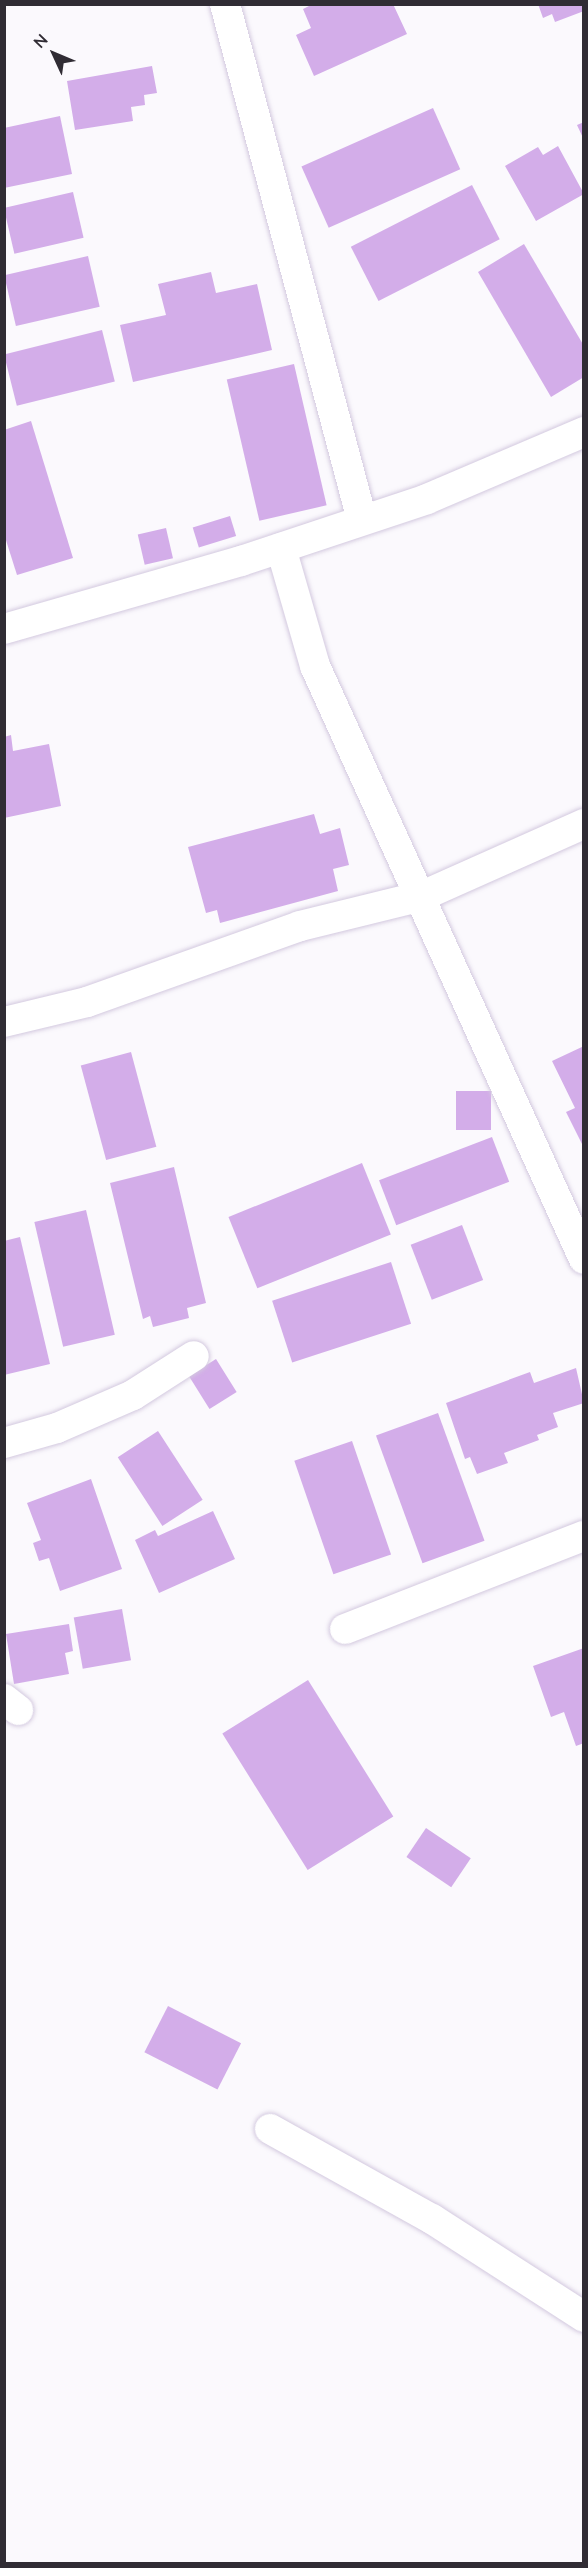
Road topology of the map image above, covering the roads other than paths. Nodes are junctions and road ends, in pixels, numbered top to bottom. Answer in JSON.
{"nodes":[{"id":1,"x":225,"y":4,"type":"edge"},
{"id":2,"x":584,"y":432,"type":"edge"},
{"id":3,"x":362,"y":520,"type":"junction"},
{"id":4,"x":281,"y":548,"type":"junction"},
{"id":5,"x":4,"y":629,"type":"edge"},
{"id":6,"x":584,"y":824,"type":"edge"},
{"id":7,"x":422,"y":896,"type":"junction"},
{"id":8,"x":4,"y":1022,"type":"edge"},
{"id":9,"x":584,"y":1259,"type":"edge"},
{"id":10,"x":194,"y":1356,"type":"dead end"},
{"id":11,"x":4,"y":1443,"type":"edge"},
{"id":12,"x":584,"y":1536,"type":"edge"},
{"id":13,"x":345,"y":1629,"type":"dead end"},
{"id":14,"x":270,"y":2128,"type":"dead end"},
{"id":15,"x":584,"y":2317,"type":"edge"}],
"edges":[{"from":1,"to":3,"type":"street"},
{"from":2,"to":3,"type":"street"},
{"from":3,"to":4,"type":"street"},
{"from":4,"to":5,"type":"street"},
{"from":4,"to":7,"type":"street"},
{"from":6,"to":7,"type":"street"},
{"from":7,"to":8,"type":"street"},
{"from":7,"to":9,"type":"street"},
{"from":10,"to":11,"type":"street"},
{"from":12,"to":13,"type":"street"},
{"from":14,"to":15,"type":"street"}]}
